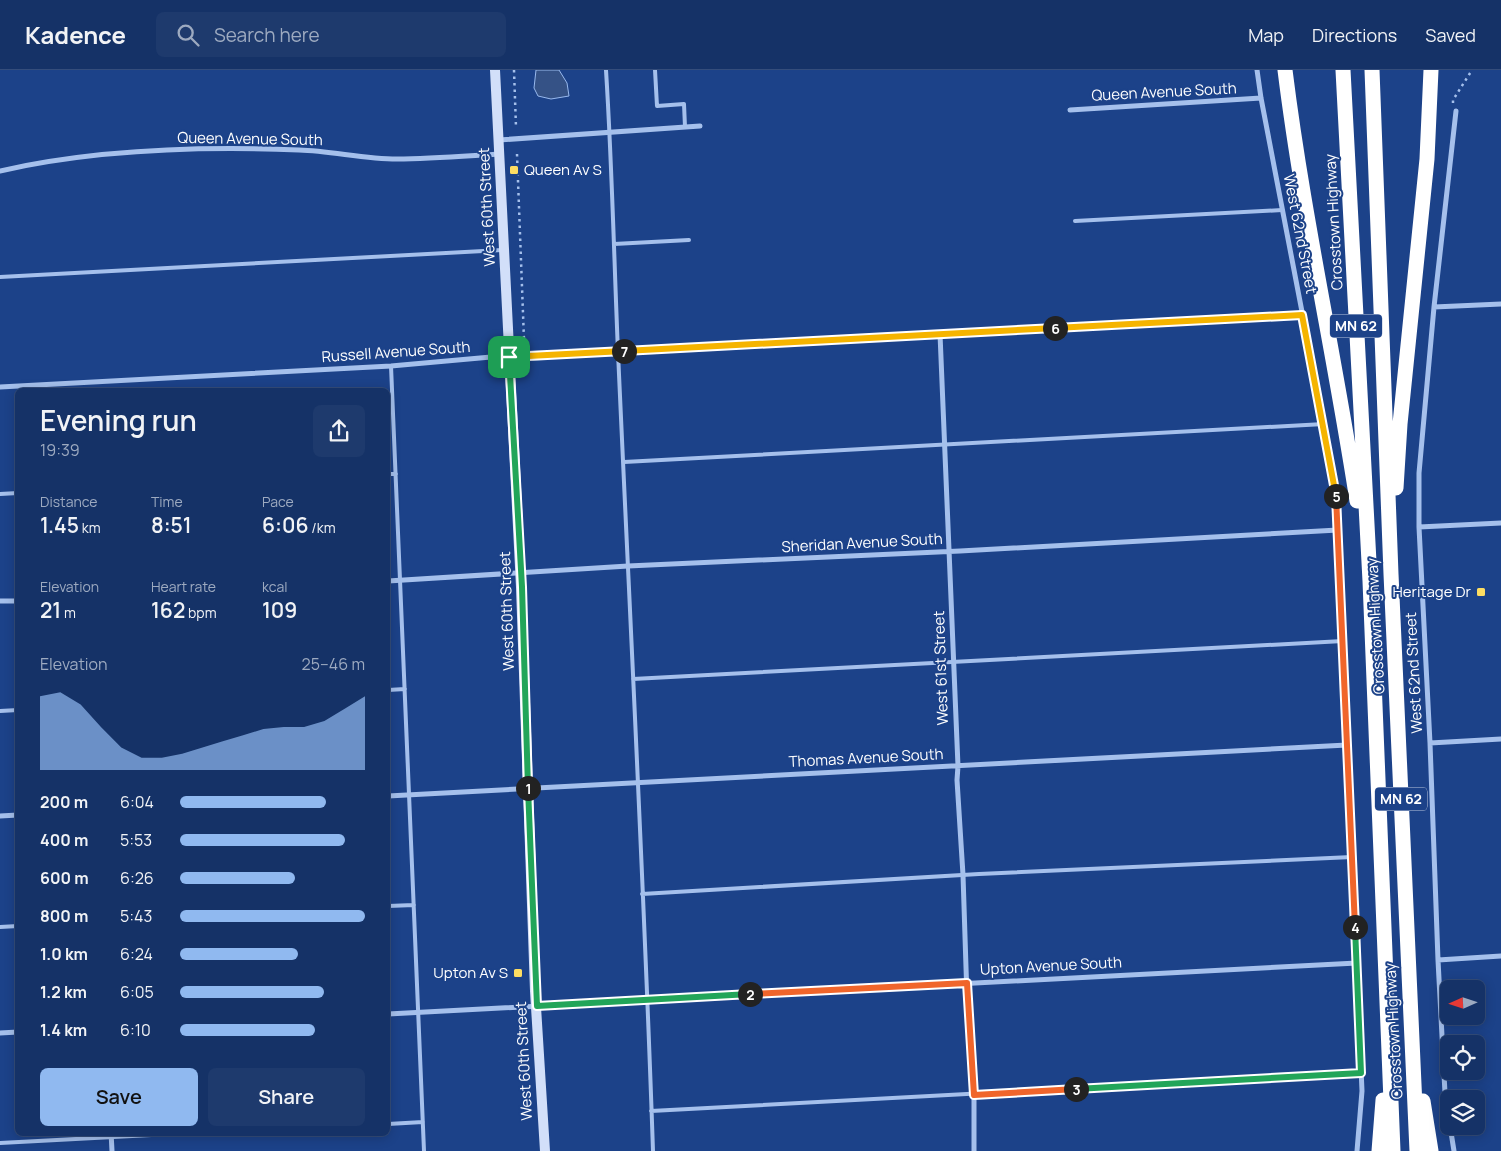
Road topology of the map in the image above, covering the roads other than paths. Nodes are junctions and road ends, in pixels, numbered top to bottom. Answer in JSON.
{"nodes":[{"id":1,"x":495,"y":70,"type":"edge"},
{"id":2,"x":606,"y":70,"type":"edge"},
{"id":3,"x":655,"y":70,"type":"edge"},
{"id":4,"x":1257,"y":70,"type":"edge"},
{"id":5,"x":1285,"y":70,"type":"edge"},
{"id":6,"x":1343,"y":70,"type":"edge"},
{"id":7,"x":1372,"y":70,"type":"edge"},
{"id":8,"x":1431,"y":70,"type":"edge"},
{"id":9,"x":1261,"y":98,"type":"junction"},
{"id":10,"x":1070,"y":110,"type":"dead end"},
{"id":11,"x":1454,"y":110,"type":"road end"},
{"id":12,"x":700,"y":126,"type":"dead end"},
{"id":13,"x":685,"y":127,"type":"junction"},
{"id":14,"x":610,"y":132,"type":"junction"},
{"id":15,"x":499,"y":140,"type":"junction"},
{"id":16,"x":500,"y":154,"type":"junction"},
{"id":17,"x":0,"y":171,"type":"edge"},
{"id":18,"x":1282,"y":210,"type":"junction"},
{"id":19,"x":1075,"y":222,"type":"dead end"},
{"id":20,"x":689,"y":240,"type":"dead end"},
{"id":21,"x":614,"y":244,"type":"junction"},
{"id":22,"x":504,"y":250,"type":"junction"},
{"id":23,"x":0,"y":276,"type":"edge"},
{"id":24,"x":1501,"y":304,"type":"edge"},
{"id":25,"x":1434,"y":308,"type":"junction"},
{"id":26,"x":1302,"y":315,"type":"junction"},
{"id":27,"x":940,"y":334,"type":"junction"},
{"id":28,"x":618,"y":351,"type":"junction"},
{"id":29,"x":509,"y":357,"type":"junction"},
{"id":30,"x":391,"y":366,"type":"junction"},
{"id":31,"x":78,"y":383,"type":"junction"},
{"id":32,"x":0,"y":387,"type":"edge"},
{"id":33,"x":79,"y":388,"type":"edge"},
{"id":34,"x":1324,"y":424,"type":"junction"},
{"id":35,"x":945,"y":444,"type":"junction"},
{"id":36,"x":624,"y":462,"type":"junction"},
{"id":37,"x":390,"y":474,"type":"edge"},
{"id":38,"x":396,"y":474,"type":"junction"},
{"id":39,"x":15,"y":493,"type":"edge"},
{"id":40,"x":0,"y":494,"type":"edge"},
{"id":41,"x":1501,"y":523,"type":"edge"},
{"id":42,"x":1419,"y":527,"type":"junction"},
{"id":43,"x":1338,"y":530,"type":"junction"},
{"id":44,"x":949,"y":551,"type":"junction"},
{"id":45,"x":628,"y":566,"type":"junction"},
{"id":46,"x":521,"y":573,"type":"junction"},
{"id":47,"x":1391,"y":574,"type":"junction"},
{"id":48,"x":400,"y":580,"type":"junction"},
{"id":49,"x":390,"y":581,"type":"edge"},
{"id":50,"x":1370,"y":581,"type":"junction"},
{"id":51,"x":15,"y":600,"type":"edge"},
{"id":52,"x":0,"y":601,"type":"edge"},
{"id":53,"x":1343,"y":641,"type":"junction"},
{"id":54,"x":952,"y":661,"type":"junction"},
{"id":55,"x":633,"y":679,"type":"junction"},
{"id":56,"x":405,"y":689,"type":"junction"},
{"id":57,"x":390,"y":690,"type":"edge"},
{"id":58,"x":15,"y":710,"type":"edge"},
{"id":59,"x":0,"y":711,"type":"edge"},
{"id":60,"x":1501,"y":739,"type":"edge"},
{"id":61,"x":1430,"y":743,"type":"junction"},
{"id":62,"x":1347,"y":745,"type":"junction"},
{"id":63,"x":958,"y":766,"type":"junction"},
{"id":64,"x":637,"y":782,"type":"junction"},
{"id":65,"x":528,"y":788,"type":"junction"},
{"id":66,"x":410,"y":795,"type":"junction"},
{"id":67,"x":390,"y":796,"type":"edge"},
{"id":68,"x":15,"y":815,"type":"edge"},
{"id":69,"x":0,"y":816,"type":"edge"},
{"id":70,"x":1352,"y":857,"type":"junction"},
{"id":71,"x":962,"y":875,"type":"junction"},
{"id":72,"x":642,"y":894,"type":"junction"},
{"id":73,"x":414,"y":905,"type":"junction"},
{"id":74,"x":390,"y":906,"type":"edge"},
{"id":75,"x":15,"y":926,"type":"edge"},
{"id":76,"x":0,"y":927,"type":"edge"},
{"id":77,"x":1501,"y":956,"type":"edge"},
{"id":78,"x":1438,"y":960,"type":"junction"},
{"id":79,"x":1357,"y":963,"type":"junction"},
{"id":80,"x":967,"y":983,"type":"junction"},
{"id":81,"x":648,"y":999,"type":"junction"},
{"id":82,"x":537,"y":1006,"type":"junction"},
{"id":83,"x":418,"y":1012,"type":"junction"},
{"id":84,"x":390,"y":1014,"type":"edge"},
{"id":85,"x":1388,"y":1021,"type":"junction"},
{"id":86,"x":1411,"y":1023,"type":"junction"},
{"id":87,"x":15,"y":1032,"type":"edge"},
{"id":88,"x":0,"y":1033,"type":"edge"},
{"id":89,"x":1361,"y":1073,"type":"junction"},
{"id":90,"x":1445,"y":1090,"type":"edge"},
{"id":91,"x":974,"y":1095,"type":"junction"},
{"id":92,"x":651,"y":1111,"type":"junction"},
{"id":93,"x":423,"y":1122,"type":"junction"},
{"id":94,"x":390,"y":1124,"type":"edge"},
{"id":95,"x":1451,"y":1135,"type":"edge"},
{"id":96,"x":97,"y":1136,"type":"edge"},
{"id":97,"x":111,"y":1136,"type":"edge"},
{"id":98,"x":0,"y":1143,"type":"edge"},
{"id":99,"x":112,"y":1151,"type":"edge"},
{"id":100,"x":424,"y":1151,"type":"edge"},
{"id":101,"x":545,"y":1151,"type":"edge"},
{"id":102,"x":653,"y":1151,"type":"edge"},
{"id":103,"x":974,"y":1151,"type":"edge"},
{"id":104,"x":1357,"y":1151,"type":"edge"},
{"id":105,"x":1379,"y":1151,"type":"edge"},
{"id":106,"x":1393,"y":1151,"type":"edge"},
{"id":107,"x":1417,"y":1151,"type":"edge"},
{"id":108,"x":1431,"y":1151,"type":"edge"},
{"id":109,"x":1454,"y":1151,"type":"edge"}],
"edges":[{"from":1,"to":15,"type":"street","name":"West 60th Street"},
{"from":2,"to":14,"type":"lane"},
{"from":3,"to":13,"type":"lane"},
{"from":4,"to":9,"type":"street","name":"West 62nd Street"},
{"from":5,"to":50,"type":"highway"},
{"from":6,"to":50,"type":"highway","name":"Crosstown Highway","number":"MN 62"},
{"from":7,"to":47,"type":"highway","name":"Crosstown Highway","number":"MN 62"},
{"from":8,"to":47,"type":"highway"},
{"from":9,"to":10,"type":"street","name":"Queen Avenue South"},
{"from":9,"to":18,"type":"street","name":"West 62nd Street"},
{"from":11,"to":25,"type":"street","name":"West 62nd Street"},
{"from":12,"to":13,"type":"street"},
{"from":13,"to":14,"type":"street"},
{"from":14,"to":15,"type":"street"},
{"from":14,"to":21,"type":"lane"},
{"from":15,"to":16,"type":"street","name":"West 60th Street"},
{"from":16,"to":17,"type":"street","name":"Queen Avenue South"},
{"from":16,"to":22,"type":"street","name":"West 60th Street"},
{"from":18,"to":19,"type":"lane"},
{"from":18,"to":26,"type":"street","name":"West 62nd Street"},
{"from":20,"to":21,"type":"lane"},
{"from":21,"to":28,"type":"lane"},
{"from":22,"to":23,"type":"lane"},
{"from":22,"to":29,"type":"street","name":"West 60th Street"},
{"from":24,"to":25,"type":"street"},
{"from":25,"to":42,"type":"street","name":"West 62nd Street"},
{"from":26,"to":27,"type":"street","name":"Russell Avenue South"},
{"from":26,"to":34,"type":"street","name":"West 62nd Street"},
{"from":27,"to":28,"type":"street","name":"Russell Avenue South"},
{"from":27,"to":35,"type":"street","name":"West 61st Street"},
{"from":28,"to":29,"type":"street","name":"Russell Avenue South"},
{"from":28,"to":36,"type":"lane"},
{"from":29,"to":30,"type":"street","name":"Russell Avenue South"},
{"from":29,"to":46,"type":"street","name":"West 60th Street"},
{"from":30,"to":31,"type":"street","name":"Russell Avenue South"},
{"from":30,"to":38,"type":"lane"},
{"from":31,"to":32,"type":"street","name":"Russell Avenue South"},
{"from":31,"to":33,"type":"street"},
{"from":34,"to":35,"type":"lane"},
{"from":34,"to":43,"type":"street","name":"West 62nd Street"},
{"from":35,"to":36,"type":"lane"},
{"from":35,"to":44,"type":"street","name":"West 61st Street"},
{"from":36,"to":45,"type":"lane"},
{"from":37,"to":38,"type":"lane"},
{"from":38,"to":48,"type":"lane"},
{"from":39,"to":40,"type":"lane"},
{"from":41,"to":42,"type":"street"},
{"from":42,"to":61,"type":"street","name":"West 62nd Street"},
{"from":43,"to":44,"type":"street","name":"Sheridan Avenue South"},
{"from":43,"to":53,"type":"street","name":"West 62nd Street"},
{"from":44,"to":45,"type":"street","name":"Sheridan Avenue South"},
{"from":44,"to":54,"type":"street","name":"West 61st Street"},
{"from":45,"to":46,"type":"street","name":"Sheridan Avenue South"},
{"from":45,"to":55,"type":"lane"},
{"from":46,"to":48,"type":"street","name":"Sheridan Avenue South"},
{"from":46,"to":65,"type":"street","name":"West 60th Street"},
{"from":47,"to":86,"type":"highway","name":"Crosstown Highway","number":"MN 62"},
{"from":48,"to":49,"type":"street","name":"Sheridan Avenue South"},
{"from":48,"to":56,"type":"lane"},
{"from":50,"to":85,"type":"highway","name":"Crosstown Highway","number":"MN 62"},
{"from":51,"to":52,"type":"street"},
{"from":53,"to":54,"type":"lane"},
{"from":53,"to":62,"type":"street","name":"West 62nd Street"},
{"from":54,"to":55,"type":"lane"},
{"from":54,"to":63,"type":"street","name":"West 61st Street"},
{"from":55,"to":64,"type":"lane"},
{"from":56,"to":57,"type":"lane"},
{"from":56,"to":66,"type":"lane"},
{"from":58,"to":59,"type":"lane"},
{"from":60,"to":61,"type":"street"},
{"from":61,"to":78,"type":"street","name":"West 62nd Street"},
{"from":62,"to":63,"type":"street","name":"Thomas Avenue South"},
{"from":62,"to":70,"type":"street","name":"West 62nd Street"},
{"from":63,"to":64,"type":"street","name":"Thomas Avenue South"},
{"from":63,"to":71,"type":"street","name":"West 61st Street"},
{"from":64,"to":65,"type":"street","name":"Thomas Avenue South"},
{"from":64,"to":72,"type":"lane"},
{"from":65,"to":66,"type":"street","name":"Thomas Avenue South"},
{"from":65,"to":82,"type":"street","name":"West 60th Street"},
{"from":66,"to":67,"type":"street","name":"Thomas Avenue South"},
{"from":66,"to":73,"type":"lane"},
{"from":68,"to":69,"type":"street"},
{"from":70,"to":71,"type":"lane"},
{"from":70,"to":79,"type":"street","name":"West 62nd Street"},
{"from":71,"to":72,"type":"lane"},
{"from":71,"to":80,"type":"street","name":"West 61st Street"},
{"from":72,"to":81,"type":"lane"},
{"from":73,"to":74,"type":"lane"},
{"from":73,"to":83,"type":"lane"},
{"from":75,"to":76,"type":"lane"},
{"from":77,"to":78,"type":"street"},
{"from":78,"to":90,"type":"street","name":"West 62nd Street"},
{"from":79,"to":80,"type":"street","name":"Upton Avenue South"},
{"from":79,"to":89,"type":"street","name":"West 62nd Street"},
{"from":80,"to":81,"type":"street","name":"Upton Avenue South"},
{"from":80,"to":91,"type":"street","name":"West 61st Street"},
{"from":81,"to":82,"type":"street","name":"Upton Avenue South"},
{"from":81,"to":92,"type":"lane"},
{"from":82,"to":83,"type":"street","name":"Upton Avenue South"},
{"from":82,"to":101,"type":"street","name":"West 60th Street"},
{"from":83,"to":84,"type":"street","name":"Upton Avenue South"},
{"from":83,"to":93,"type":"lane"},
{"from":85,"to":105,"type":"highway"},
{"from":85,"to":106,"type":"highway","name":"Crosstown Highway","number":"MN 62"},
{"from":86,"to":107,"type":"highway","name":"Crosstown Highway","number":"MN 62"},
{"from":86,"to":108,"type":"highway"},
{"from":87,"to":88,"type":"street"},
{"from":89,"to":91,"type":"lane"},
{"from":89,"to":104,"type":"street","name":"West 62nd Street"},
{"from":91,"to":92,"type":"lane"},
{"from":91,"to":103,"type":"street","name":"West 61st Street"},
{"from":92,"to":102,"type":"lane"},
{"from":93,"to":94,"type":"lane"},
{"from":93,"to":100,"type":"lane"},
{"from":95,"to":109,"type":"street"},
{"from":96,"to":98,"type":"lane"},
{"from":97,"to":99,"type":"street"}]}
